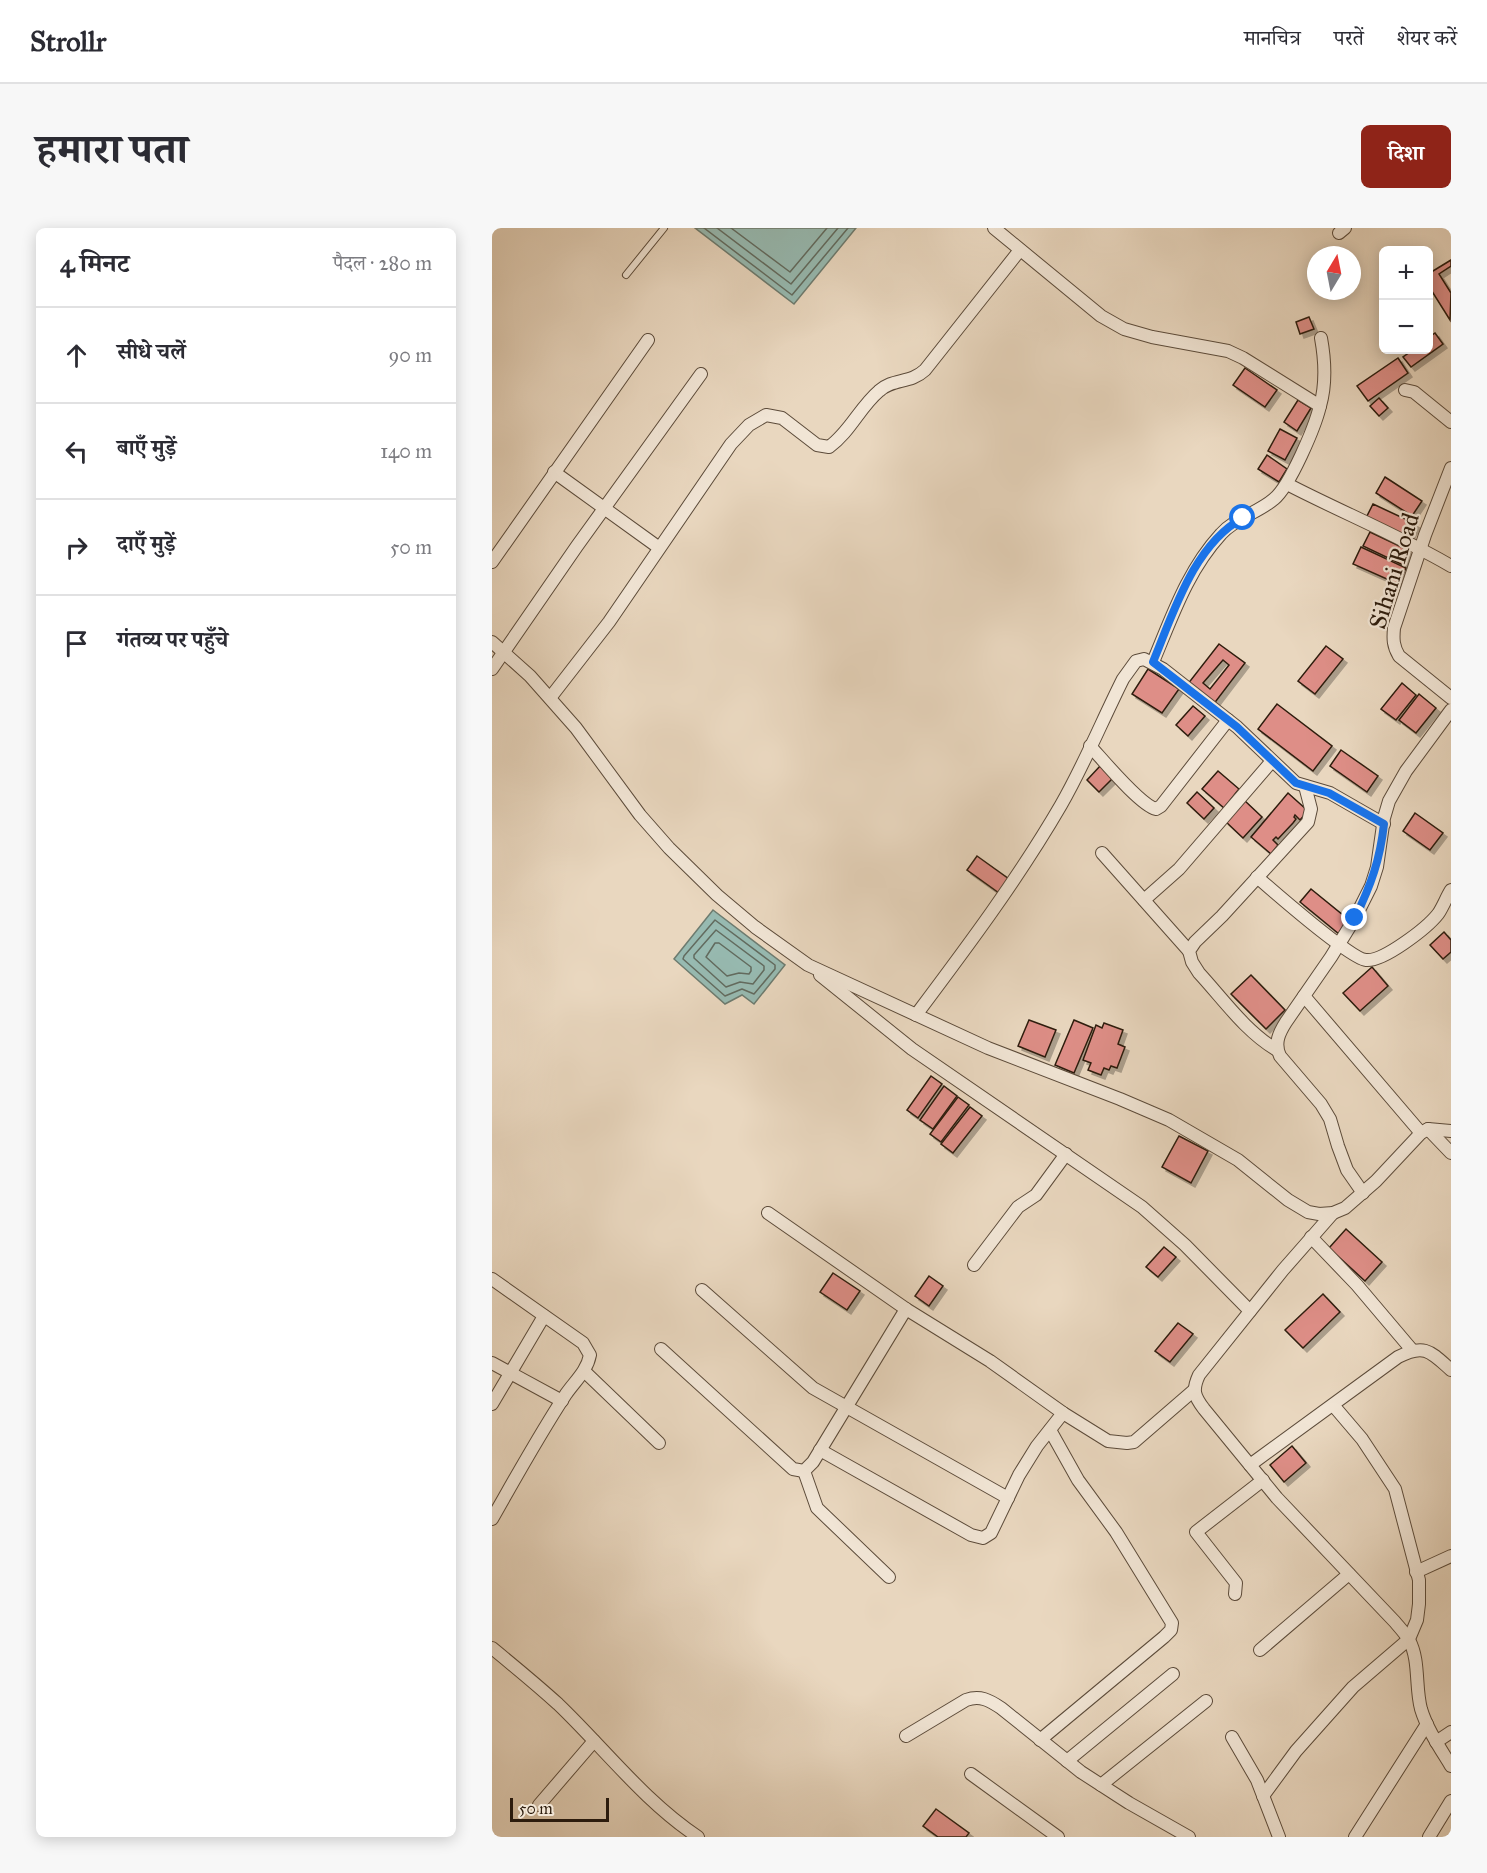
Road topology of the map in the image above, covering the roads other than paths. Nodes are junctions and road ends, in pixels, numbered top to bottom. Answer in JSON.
{"nodes":[{"id":1,"x":664,"y":228,"type":"edge"},
{"id":2,"x":994,"y":228,"type":"edge"},
{"id":3,"x":1020,"y":250,"type":"junction"},
{"id":4,"x":626,"y":275,"type":"dead end"},
{"id":5,"x":1322,"y":338,"type":"dead end"},
{"id":6,"x":648,"y":340,"type":"dead end"},
{"id":7,"x":700,"y":374,"type":"dead end"},
{"id":8,"x":1405,"y":390,"type":"dead end"},
{"id":9,"x":1320,"y":406,"type":"junction"},
{"id":10,"x":1451,"y":422,"type":"edge"},
{"id":11,"x":1451,"y":468,"type":"edge"},
{"id":12,"x":554,"y":472,"type":"junction"},
{"id":13,"x":1287,"y":484,"type":"junction"},
{"id":14,"x":605,"y":507,"type":"junction"},
{"id":15,"x":658,"y":547,"type":"junction"},
{"id":16,"x":1421,"y":548,"type":"junction"},
{"id":17,"x":492,"y":562,"type":"edge"},
{"id":18,"x":1451,"y":566,"type":"edge"},
{"id":19,"x":492,"y":642,"type":"edge"},
{"id":20,"x":505,"y":653,"type":"junction"},
{"id":21,"x":1153,"y":662,"type":"junction"},
{"id":22,"x":492,"y":669,"type":"edge"},
{"id":23,"x":550,"y":698,"type":"junction"},
{"id":24,"x":1451,"y":698,"type":"edge"},
{"id":25,"x":1451,"y":710,"type":"edge"},
{"id":26,"x":1228,"y":720,"type":"junction"},
{"id":27,"x":1090,"y":746,"type":"junction"},
{"id":28,"x":1272,"y":760,"type":"junction"},
{"id":29,"x":1305,"y":786,"type":"junction"},
{"id":30,"x":1384,"y":824,"type":"junction"},
{"id":31,"x":1102,"y":853,"type":"dead end"},
{"id":32,"x":1257,"y":877,"type":"junction"},
{"id":33,"x":1451,"y":890,"type":"edge"},
{"id":34,"x":1144,"y":900,"type":"junction"},
{"id":35,"x":1338,"y":944,"type":"junction"},
{"id":36,"x":1189,"y":951,"type":"junction"},
{"id":37,"x":808,"y":965,"type":"junction"},
{"id":38,"x":1304,"y":996,"type":"junction"},
{"id":39,"x":916,"y":1015,"type":"junction"},
{"id":40,"x":1277,"y":1050,"type":"junction"},
{"id":41,"x":1424,"y":1131,"type":"junction"},
{"id":42,"x":1451,"y":1131,"type":"edge"},
{"id":43,"x":1451,"y":1153,"type":"edge"},
{"id":44,"x":1066,"y":1154,"type":"junction"},
{"id":45,"x":1362,"y":1193,"type":"junction"},
{"id":46,"x":1333,"y":1212,"type":"junction"},
{"id":47,"x":768,"y":1213,"type":"dead end"},
{"id":48,"x":1311,"y":1237,"type":"junction"},
{"id":49,"x":974,"y":1264,"type":"dead end"},
{"id":50,"x":492,"y":1279,"type":"edge"},
{"id":51,"x":702,"y":1290,"type":"dead end"},
{"id":52,"x":906,"y":1309,"type":"junction"},
{"id":53,"x":1250,"y":1311,"type":"junction"},
{"id":54,"x":544,"y":1316,"type":"junction"},
{"id":55,"x":661,"y":1349,"type":"dead end"},
{"id":56,"x":1412,"y":1350,"type":"junction"},
{"id":57,"x":492,"y":1363,"type":"edge"},
{"id":58,"x":1451,"y":1370,"type":"edge"},
{"id":59,"x":584,"y":1371,"type":"junction"},
{"id":60,"x":509,"y":1372,"type":"junction"},
{"id":61,"x":1193,"y":1391,"type":"junction"},
{"id":62,"x":562,"y":1401,"type":"junction"},
{"id":63,"x":492,"y":1404,"type":"edge"},
{"id":64,"x":1333,"y":1405,"type":"junction"},
{"id":65,"x":846,"y":1408,"type":"junction"},
{"id":66,"x":1063,"y":1413,"type":"junction"},
{"id":67,"x":1050,"y":1430,"type":"junction"},
{"id":68,"x":658,"y":1443,"type":"dead end"},
{"id":69,"x":820,"y":1450,"type":"junction"},
{"id":70,"x":1250,"y":1465,"type":"junction"},
{"id":71,"x":804,"y":1471,"type":"junction"},
{"id":72,"x":1263,"y":1480,"type":"junction"},
{"id":73,"x":1008,"y":1498,"type":"junction"},
{"id":74,"x":495,"y":1505,"type":"edge"},
{"id":75,"x":492,"y":1519,"type":"edge"},
{"id":76,"x":1451,"y":1556,"type":"edge"},
{"id":77,"x":1416,"y":1572,"type":"junction"},
{"id":78,"x":1349,"y":1574,"type":"junction"},
{"id":79,"x":889,"y":1577,"type":"dead end"},
{"id":80,"x":1235,"y":1594,"type":"dead end"},
{"id":81,"x":1409,"y":1639,"type":"junction"},
{"id":82,"x":492,"y":1648,"type":"edge"},
{"id":83,"x":1260,"y":1650,"type":"dead end"},
{"id":84,"x":1173,"y":1674,"type":"dead end"},
{"id":85,"x":1206,"y":1701,"type":"dead end"},
{"id":86,"x":1428,"y":1724,"type":"junction"},
{"id":87,"x":1451,"y":1732,"type":"edge"},
{"id":88,"x":906,"y":1736,"type":"dead end"},
{"id":89,"x":1232,"y":1737,"type":"dead end"},
{"id":90,"x":1040,"y":1740,"type":"junction"},
{"id":91,"x":594,"y":1741,"type":"junction"},
{"id":92,"x":1436,"y":1742,"type":"junction"},
{"id":93,"x":1067,"y":1761,"type":"junction"},
{"id":94,"x":1451,"y":1766,"type":"edge"},
{"id":95,"x":971,"y":1774,"type":"dead end"},
{"id":96,"x":1101,"y":1785,"type":"junction"},
{"id":97,"x":1263,"y":1796,"type":"junction"},
{"id":98,"x":1451,"y":1801,"type":"edge"},
{"id":99,"x":539,"y":1805,"type":"dead end"},
{"id":100,"x":698,"y":1837,"type":"edge"},
{"id":101,"x":1058,"y":1837,"type":"edge"},
{"id":102,"x":1189,"y":1837,"type":"edge"},
{"id":103,"x":1279,"y":1837,"type":"edge"},
{"id":104,"x":1355,"y":1837,"type":"edge"},
{"id":105,"x":1429,"y":1837,"type":"edge"}],
"edges":[{"from":1,"to":4,"type":"lane"},
{"from":2,"to":3,"type":"street"},
{"from":3,"to":9,"type":"street"},
{"from":3,"to":15,"type":"street"},
{"from":5,"to":9,"type":"street"},
{"from":6,"to":12,"type":"street"},
{"from":7,"to":14,"type":"street"},
{"from":8,"to":10,"type":"street"},
{"from":9,"to":13,"type":"street"},
{"from":11,"to":16,"type":"street","name":"Sihani Road"},
{"from":12,"to":14,"type":"street"},
{"from":12,"to":17,"type":"street"},
{"from":13,"to":16,"type":"street"},
{"from":13,"to":21,"type":"street"},
{"from":14,"to":15,"type":"street"},
{"from":14,"to":20,"type":"street"},
{"from":15,"to":23,"type":"street"},
{"from":16,"to":18,"type":"street"},
{"from":16,"to":24,"type":"street","name":"Sihani Road"},
{"from":19,"to":20,"type":"street"},
{"from":20,"to":22,"type":"street"},
{"from":20,"to":23,"type":"street"},
{"from":21,"to":26,"type":"street"},
{"from":21,"to":27,"type":"street"},
{"from":23,"to":37,"type":"street"},
{"from":25,"to":30,"type":"street"},
{"from":26,"to":27,"type":"street"},
{"from":26,"to":28,"type":"street"},
{"from":27,"to":39,"type":"street"},
{"from":28,"to":29,"type":"street"},
{"from":28,"to":34,"type":"street"},
{"from":29,"to":30,"type":"street"},
{"from":29,"to":32,"type":"street"},
{"from":30,"to":35,"type":"street"},
{"from":31,"to":34,"type":"street"},
{"from":32,"to":35,"type":"street"},
{"from":32,"to":36,"type":"street"},
{"from":33,"to":35,"type":"street"},
{"from":34,"to":36,"type":"street"},
{"from":35,"to":38,"type":"street"},
{"from":36,"to":40,"type":"street"},
{"from":37,"to":39,"type":"street"},
{"from":37,"to":44,"type":"street"},
{"from":38,"to":40,"type":"street"},
{"from":38,"to":41,"type":"street"},
{"from":39,"to":46,"type":"street"},
{"from":40,"to":45,"type":"street"},
{"from":41,"to":42,"type":"street"},
{"from":41,"to":43,"type":"street"},
{"from":41,"to":45,"type":"street"},
{"from":44,"to":49,"type":"street"},
{"from":44,"to":53,"type":"street"},
{"from":45,"to":46,"type":"street"},
{"from":46,"to":48,"type":"street"},
{"from":47,"to":52,"type":"street"},
{"from":48,"to":53,"type":"street"},
{"from":48,"to":56,"type":"street"},
{"from":50,"to":54,"type":"street"},
{"from":51,"to":65,"type":"street"},
{"from":52,"to":65,"type":"street"},
{"from":52,"to":66,"type":"street"},
{"from":53,"to":61,"type":"street"},
{"from":54,"to":59,"type":"street"},
{"from":54,"to":60,"type":"street"},
{"from":55,"to":71,"type":"street"},
{"from":56,"to":58,"type":"street"},
{"from":56,"to":64,"type":"street"},
{"from":57,"to":60,"type":"street"},
{"from":59,"to":62,"type":"street"},
{"from":59,"to":68,"type":"street"},
{"from":60,"to":62,"type":"street"},
{"from":60,"to":63,"type":"street"},
{"from":61,"to":66,"type":"street"},
{"from":61,"to":70,"type":"street"},
{"from":62,"to":74,"type":"street"},
{"from":64,"to":70,"type":"street"},
{"from":64,"to":77,"type":"street"},
{"from":65,"to":69,"type":"street"},
{"from":65,"to":73,"type":"street"},
{"from":66,"to":67,"type":"street"},
{"from":67,"to":73,"type":"street"},
{"from":67,"to":90,"type":"street"},
{"from":69,"to":71,"type":"street"},
{"from":69,"to":73,"type":"street"},
{"from":70,"to":72,"type":"street"},
{"from":71,"to":79,"type":"street"},
{"from":72,"to":78,"type":"street"},
{"from":72,"to":80,"type":"street"},
{"from":74,"to":75,"type":"street"},
{"from":76,"to":77,"type":"street"},
{"from":77,"to":81,"type":"street"},
{"from":78,"to":81,"type":"street"},
{"from":78,"to":83,"type":"street"},
{"from":81,"to":86,"type":"street"},
{"from":81,"to":97,"type":"street"},
{"from":82,"to":91,"type":"street"},
{"from":84,"to":93,"type":"street"},
{"from":85,"to":96,"type":"street"},
{"from":86,"to":92,"type":"street"},
{"from":86,"to":104,"type":"street"},
{"from":87,"to":92,"type":"street"},
{"from":88,"to":90,"type":"street"},
{"from":89,"to":97,"type":"street"},
{"from":90,"to":93,"type":"street"},
{"from":91,"to":99,"type":"street"},
{"from":91,"to":100,"type":"street"},
{"from":92,"to":94,"type":"street"},
{"from":93,"to":96,"type":"street"},
{"from":95,"to":101,"type":"street"},
{"from":96,"to":102,"type":"street"},
{"from":97,"to":103,"type":"street"},
{"from":98,"to":105,"type":"street"}]}
